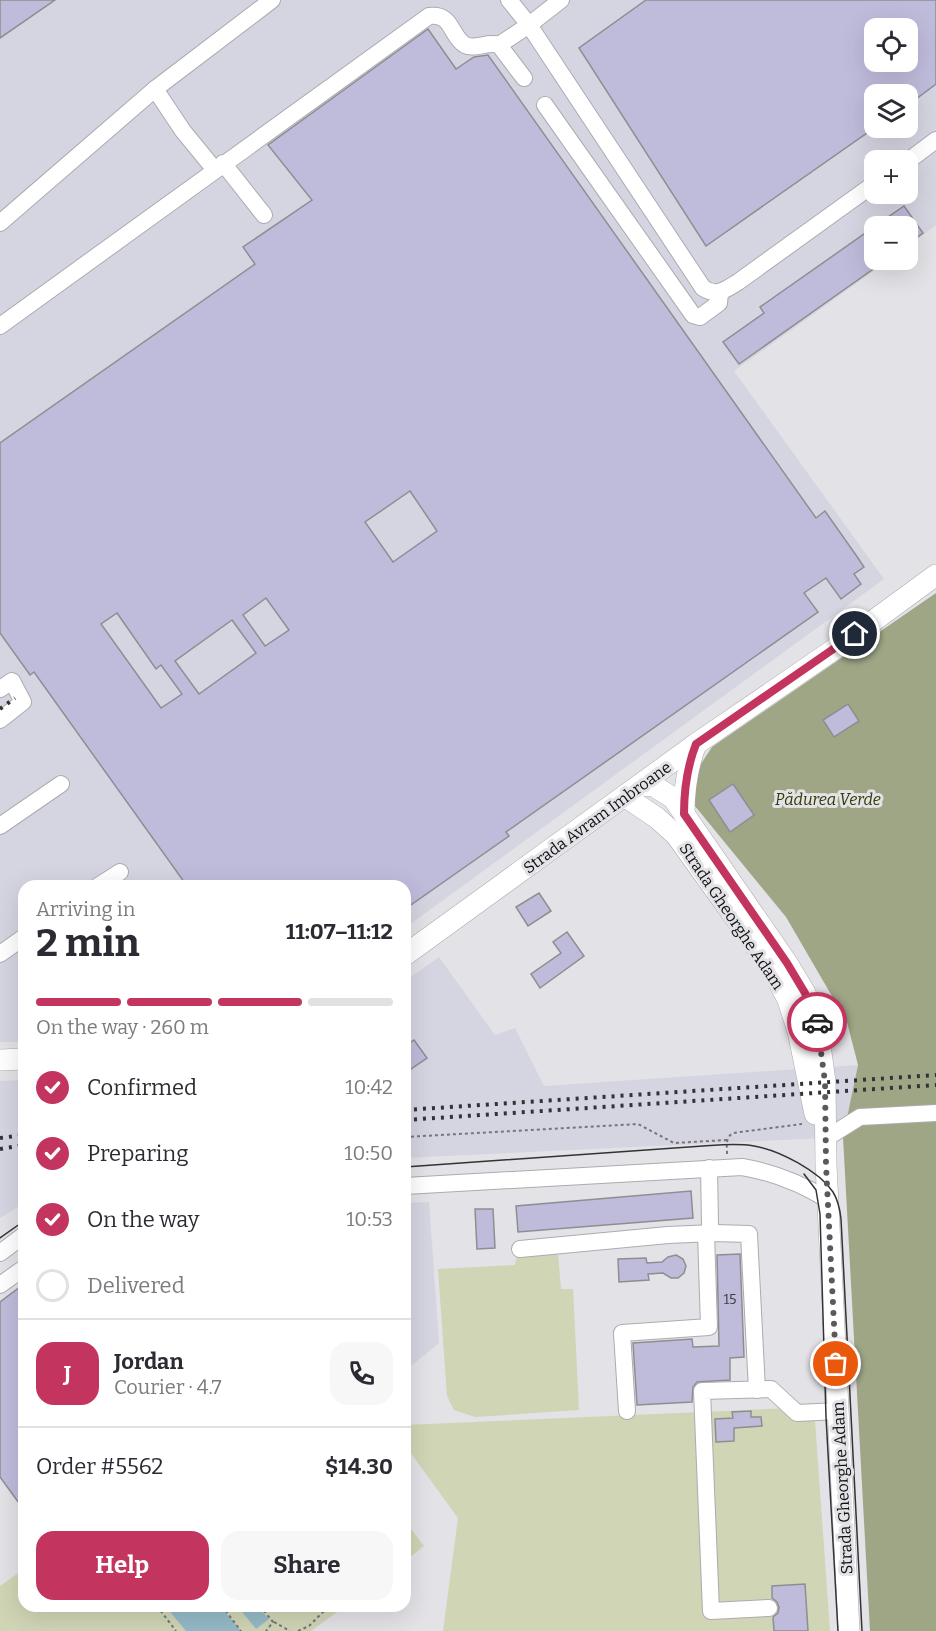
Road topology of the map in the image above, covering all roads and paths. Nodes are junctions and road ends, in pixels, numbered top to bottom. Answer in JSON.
{"nodes":[{"id":1,"x":272,"y":0,"type":"edge"},
{"id":2,"x":509,"y":0,"type":"edge"},
{"id":3,"x":561,"y":0,"type":"edge"},
{"id":4,"x":529,"y":25,"type":"junction"},
{"id":5,"x":499,"y":45,"type":"junction"},
{"id":6,"x":524,"y":78,"type":"dead end"},
{"id":7,"x":155,"y":89,"type":"junction"},
{"id":8,"x":546,"y":105,"type":"dead end"},
{"id":9,"x":936,"y":140,"type":"edge"},
{"id":10,"x":918,"y":154,"type":"edge"},
{"id":11,"x":219,"y":167,"type":"junction"},
{"id":12,"x":864,"y":191,"type":"edge"},
{"id":13,"x":264,"y":215,"type":"dead end"},
{"id":14,"x":0,"y":223,"type":"edge"},
{"id":15,"x":720,"y":294,"type":"junction"},
{"id":16,"x":0,"y":326,"type":"edge"},
{"id":17,"x":936,"y":574,"type":"edge"},
{"id":18,"x":0,"y":689,"type":"edge"},
{"id":19,"x":0,"y":720,"type":"edge"},
{"id":20,"x":696,"y":744,"type":"junction"},
{"id":21,"x":61,"y":783,"type":"dead end"},
{"id":22,"x":633,"y":791,"type":"junction"},
{"id":23,"x":684,"y":814,"type":"junction"},
{"id":24,"x":0,"y":826,"type":"edge"},
{"id":25,"x":120,"y":872,"type":"dead end"},
{"id":26,"x":108,"y":880,"type":"edge"},
{"id":27,"x":18,"y":941,"type":"edge"},
{"id":28,"x":411,"y":951,"type":"edge"},
{"id":29,"x":0,"y":954,"type":"edge"},
{"id":30,"x":18,"y":1059,"type":"edge"},
{"id":31,"x":0,"y":1060,"type":"edge"},
{"id":32,"x":936,"y":1113,"type":"edge"},
{"id":33,"x":821,"y":1131,"type":"junction"},
{"id":34,"x":411,"y":1137,"type":"edge"},
{"id":35,"x":727,"y":1140,"type":"junction"},
{"id":36,"x":727,"y":1166,"type":"junction"},
{"id":37,"x":709,"y":1168,"type":"junction"},
{"id":38,"x":411,"y":1186,"type":"edge"},
{"id":39,"x":828,"y":1200,"type":"junction"},
{"id":40,"x":710,"y":1233,"type":"junction"},
{"id":41,"x":18,"y":1239,"type":"edge"},
{"id":42,"x":520,"y":1249,"type":"dead end"},
{"id":43,"x":0,"y":1252,"type":"edge"},
{"id":44,"x":18,"y":1272,"type":"edge"},
{"id":45,"x":0,"y":1285,"type":"edge"},
{"id":46,"x":757,"y":1390,"type":"junction"},
{"id":47,"x":627,"y":1411,"type":"dead end"},
{"id":48,"x":838,"y":1411,"type":"junction"},
{"id":49,"x":768,"y":1608,"type":"dead end"},
{"id":50,"x":162,"y":1612,"type":"edge"},
{"id":51,"x":227,"y":1612,"type":"edge"},
{"id":52,"x":265,"y":1612,"type":"edge"},
{"id":53,"x":323,"y":1612,"type":"edge"},
{"id":54,"x":273,"y":1622,"type":"junction"},
{"id":55,"x":176,"y":1631,"type":"edge"},
{"id":56,"x":241,"y":1631,"type":"edge"},
{"id":57,"x":266,"y":1631,"type":"edge"},
{"id":58,"x":290,"y":1631,"type":"edge"},
{"id":59,"x":298,"y":1631,"type":"edge"},
{"id":60,"x":849,"y":1631,"type":"edge"}],
"edges":[{"from":1,"to":7,"type":"street"},
{"from":2,"to":4,"type":"street"},
{"from":3,"to":4,"type":"street"},
{"from":4,"to":5,"type":"street"},
{"from":4,"to":15,"type":"street"},
{"from":5,"to":6,"type":"street"},
{"from":5,"to":11,"type":"street"},
{"from":7,"to":11,"type":"street"},
{"from":7,"to":14,"type":"street"},
{"from":8,"to":15,"type":"street"},
{"from":9,"to":10,"type":"street"},
{"from":11,"to":13,"type":"street"},
{"from":11,"to":16,"type":"street"},
{"from":12,"to":15,"type":"street"},
{"from":17,"to":20,"type":"main road","name":"Strada Avram Imbroane"},
{"from":18,"to":19,"type":"street"},
{"from":20,"to":22,"type":"main road","name":"Strada Avram Imbroane"},
{"from":20,"to":23,"type":"main road"},
{"from":21,"to":24,"type":"street"},
{"from":22,"to":23,"type":"main road","name":"Strada Gheorghe Adam"},
{"from":22,"to":28,"type":"main road","name":"Strada Avram Imbroane"},
{"from":22,"to":33,"type":"main road","name":"Strada Gheorghe Adam"},
{"from":23,"to":33,"type":"main road","name":"Strada Gheorghe Adam"},
{"from":25,"to":26,"type":"street"},
{"from":27,"to":29,"type":"street"},
{"from":30,"to":31,"type":"main road"},
{"from":32,"to":33,"type":"street"},
{"from":33,"to":35,"type":"path"},
{"from":33,"to":39,"type":"main road","name":"Strada Gheorghe Adam"},
{"from":34,"to":35,"type":"path"},
{"from":35,"to":36,"type":"path"},
{"from":36,"to":37,"type":"street"},
{"from":36,"to":39,"type":"street"},
{"from":37,"to":38,"type":"street"},
{"from":37,"to":40,"type":"street"},
{"from":39,"to":48,"type":"main road","name":"Strada Gheorghe Adam"},
{"from":40,"to":42,"type":"street"},
{"from":40,"to":46,"type":"street"},
{"from":40,"to":47,"type":"street"},
{"from":41,"to":43,"type":"street"},
{"from":44,"to":45,"type":"street"},
{"from":46,"to":48,"type":"street"},
{"from":46,"to":49,"type":"street"},
{"from":48,"to":60,"type":"main road","name":"Strada Gheorghe Adam"},
{"from":50,"to":55,"type":"path"},
{"from":51,"to":56,"type":"path"},
{"from":52,"to":54,"type":"path"},
{"from":53,"to":59,"type":"path"},
{"from":54,"to":57,"type":"path"},
{"from":54,"to":58,"type":"path"}]}
